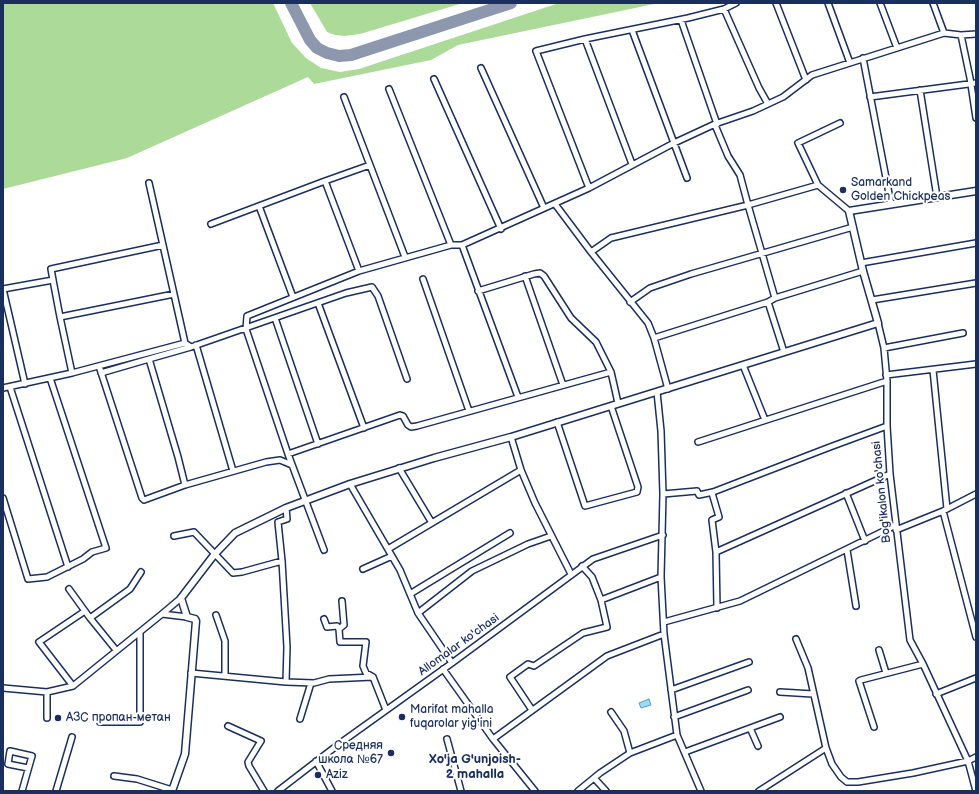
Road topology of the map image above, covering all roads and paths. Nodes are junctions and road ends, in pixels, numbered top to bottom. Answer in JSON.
{"nodes":[{"id":1,"x":736,"y":3,"type":"edge"},
{"id":2,"x":776,"y":3,"type":"edge"},
{"id":3,"x":828,"y":3,"type":"edge"},
{"id":4,"x":880,"y":3,"type":"edge"},
{"id":5,"x":933,"y":3,"type":"edge"},
{"id":6,"x":724,"y":8,"type":"junction"},
{"id":7,"x":681,"y":20,"type":"junction"},
{"id":8,"x":632,"y":30,"type":"junction"},
{"id":9,"x":944,"y":33,"type":"junction"},
{"id":10,"x":976,"y":34,"type":"edge"},
{"id":11,"x":961,"y":35,"type":"junction"},
{"id":12,"x":585,"y":39,"type":"junction"},
{"id":13,"x":897,"y":48,"type":"junction"},
{"id":14,"x":863,"y":58,"type":"junction"},
{"id":15,"x":850,"y":63,"type":"junction"},
{"id":16,"x":480,"y":68,"type":"dead end"},
{"id":17,"x":434,"y":79,"type":"dead end"},
{"id":18,"x":806,"y":80,"type":"junction"},
{"id":19,"x":973,"y":84,"type":"edge"},
{"id":20,"x":389,"y":89,"type":"dead end"},
{"id":21,"x":920,"y":90,"type":"junction"},
{"id":22,"x":870,"y":97,"type":"junction"},
{"id":23,"x":344,"y":98,"type":"dead end"},
{"id":24,"x":768,"y":104,"type":"junction"},
{"id":25,"x":976,"y":118,"type":"edge"},
{"id":26,"x":840,"y":123,"type":"dead end"},
{"id":27,"x":717,"y":124,"type":"junction"},
{"id":28,"x":674,"y":143,"type":"junction"},
{"id":29,"x":632,"y":164,"type":"junction"},
{"id":30,"x":370,"y":165,"type":"junction"},
{"id":31,"x":687,"y":178,"type":"dead end"},
{"id":32,"x":325,"y":182,"type":"junction"},
{"id":33,"x":149,"y":183,"type":"dead end"},
{"id":34,"x":818,"y":185,"type":"junction"},
{"id":35,"x":589,"y":188,"type":"junction"},
{"id":36,"x":976,"y":191,"type":"edge"},
{"id":37,"x":937,"y":197,"type":"junction"},
{"id":38,"x":554,"y":204,"type":"junction"},
{"id":39,"x":891,"y":204,"type":"junction"},
{"id":40,"x":748,"y":205,"type":"junction"},
{"id":41,"x":259,"y":206,"type":"junction"},
{"id":42,"x":544,"y":208,"type":"junction"},
{"id":43,"x":849,"y":211,"type":"junction"},
{"id":44,"x":212,"y":224,"type":"dead end"},
{"id":45,"x":853,"y":227,"type":"junction"},
{"id":46,"x":501,"y":229,"type":"junction"},
{"id":47,"x":976,"y":243,"type":"edge"},
{"id":48,"x":163,"y":245,"type":"junction"},
{"id":49,"x":450,"y":245,"type":"junction"},
{"id":50,"x":462,"y":246,"type":"junction"},
{"id":51,"x":591,"y":252,"type":"junction"},
{"id":52,"x":763,"y":253,"type":"junction"},
{"id":53,"x":405,"y":257,"type":"junction"},
{"id":54,"x":861,"y":263,"type":"junction"},
{"id":55,"x":359,"y":271,"type":"junction"},
{"id":56,"x":864,"y":272,"type":"junction"},
{"id":57,"x":525,"y":276,"type":"junction"},
{"id":58,"x":423,"y":279,"type":"dead end"},
{"id":59,"x":53,"y":280,"type":"junction"},
{"id":60,"x":976,"y":282,"type":"edge"},
{"id":61,"x":478,"y":291,"type":"junction"},
{"id":62,"x":174,"y":294,"type":"junction"},
{"id":63,"x":293,"y":297,"type":"junction"},
{"id":64,"x":775,"y":298,"type":"junction"},
{"id":65,"x":872,"y":300,"type":"junction"},
{"id":66,"x":630,"y":302,"type":"junction"},
{"id":67,"x":768,"y":302,"type":"junction"},
{"id":68,"x":318,"y":303,"type":"junction"},
{"id":69,"x":60,"y":317,"type":"junction"},
{"id":70,"x":275,"y":318,"type":"junction"},
{"id":71,"x":878,"y":324,"type":"junction"},
{"id":72,"x":246,"y":329,"type":"junction"},
{"id":73,"x":963,"y":333,"type":"dead end"},
{"id":74,"x":654,"y":338,"type":"junction"},
{"id":75,"x":185,"y":343,"type":"junction"},
{"id":76,"x":193,"y":346,"type":"junction"},
{"id":77,"x":884,"y":348,"type":"junction"},
{"id":78,"x":784,"y":352,"type":"junction"},
{"id":79,"x":149,"y":359,"type":"junction"},
{"id":80,"x":976,"y":364,"type":"edge"},
{"id":81,"x":743,"y":365,"type":"junction"},
{"id":82,"x":99,"y":366,"type":"junction"},
{"id":83,"x":932,"y":370,"type":"junction"},
{"id":84,"x":611,"y":372,"type":"junction"},
{"id":85,"x":72,"y":373,"type":"junction"},
{"id":86,"x":101,"y":373,"type":"junction"},
{"id":87,"x":886,"y":375,"type":"junction"},
{"id":88,"x":50,"y":378,"type":"junction"},
{"id":89,"x":407,"y":379,"type":"dead end"},
{"id":90,"x":887,"y":381,"type":"junction"},
{"id":91,"x":25,"y":384,"type":"junction"},
{"id":92,"x":563,"y":385,"type":"junction"},
{"id":93,"x":10,"y":387,"type":"junction"},
{"id":94,"x":3,"y":388,"type":"edge"},
{"id":95,"x":668,"y":389,"type":"junction"},
{"id":96,"x":657,"y":392,"type":"junction"},
{"id":97,"x":518,"y":397,"type":"junction"},
{"id":98,"x":618,"y":403,"type":"junction"},
{"id":99,"x":611,"y":406,"type":"junction"},
{"id":100,"x":469,"y":411,"type":"junction"},
{"id":101,"x":765,"y":420,"type":"junction"},
{"id":102,"x":557,"y":422,"type":"junction"},
{"id":103,"x":887,"y":426,"type":"junction"},
{"id":104,"x":364,"y":428,"type":"junction"},
{"id":105,"x":511,"y":437,"type":"junction"},
{"id":106,"x":698,"y":442,"type":"dead end"},
{"id":107,"x":318,"y":444,"type":"junction"},
{"id":108,"x":288,"y":454,"type":"junction"},
{"id":109,"x":292,"y":465,"type":"junction"},
{"id":110,"x":399,"y":468,"type":"junction"},
{"id":111,"x":521,"y":470,"type":"junction"},
{"id":112,"x":233,"y":471,"type":"junction"},
{"id":113,"x":890,"y":474,"type":"junction"},
{"id":114,"x":350,"y":484,"type":"junction"},
{"id":115,"x":185,"y":485,"type":"junction"},
{"id":116,"x":712,"y":493,"type":"junction"},
{"id":117,"x":663,"y":494,"type":"junction"},
{"id":118,"x":846,"y":494,"type":"junction"},
{"id":119,"x":975,"y":495,"type":"edge"},
{"id":120,"x":3,"y":498,"type":"edge"},
{"id":121,"x":305,"y":500,"type":"junction"},
{"id":122,"x":976,"y":502,"type":"edge"},
{"id":123,"x":286,"y":508,"type":"junction"},
{"id":124,"x":945,"y":510,"type":"junction"},
{"id":125,"x":432,"y":523,"type":"junction"},
{"id":126,"x":896,"y":527,"type":"junction"},
{"id":127,"x":510,"y":533,"type":"dead end"},
{"id":128,"x":663,"y":535,"type":"junction"},
{"id":129,"x":174,"y":536,"type":"dead end"},
{"id":130,"x":551,"y":536,"type":"junction"},
{"id":131,"x":865,"y":541,"type":"junction"},
{"id":132,"x":388,"y":549,"type":"junction"},
{"id":133,"x":324,"y":550,"type":"dead end"},
{"id":134,"x":847,"y":550,"type":"junction"},
{"id":135,"x":716,"y":552,"type":"junction"},
{"id":136,"x":214,"y":554,"type":"junction"},
{"id":137,"x":392,"y":556,"type":"junction"},
{"id":138,"x":282,"y":561,"type":"junction"},
{"id":139,"x":582,"y":566,"type":"junction"},
{"id":140,"x":68,"y":567,"type":"junction"},
{"id":141,"x":363,"y":569,"type":"dead end"},
{"id":142,"x":141,"y":572,"type":"dead end"},
{"id":143,"x":571,"y":574,"type":"junction"},
{"id":144,"x":662,"y":577,"type":"junction"},
{"id":145,"x":69,"y":589,"type":"dead end"},
{"id":146,"x":410,"y":594,"type":"junction"},
{"id":147,"x":181,"y":598,"type":"junction"},
{"id":148,"x":601,"y":600,"type":"junction"},
{"id":149,"x":342,"y":601,"type":"dead end"},
{"id":150,"x":856,"y":606,"type":"dead end"},
{"id":151,"x":717,"y":608,"type":"junction"},
{"id":152,"x":85,"y":611,"type":"junction"},
{"id":153,"x":418,"y":613,"type":"junction"},
{"id":154,"x":162,"y":614,"type":"junction"},
{"id":155,"x":216,"y":616,"type":"dead end"},
{"id":156,"x":187,"y":617,"type":"junction"},
{"id":157,"x":90,"y":618,"type":"junction"},
{"id":158,"x":324,"y":619,"type":"dead end"},
{"id":159,"x":664,"y":622,"type":"junction"},
{"id":160,"x":975,"y":627,"type":"edge"},
{"id":161,"x":339,"y":628,"type":"junction"},
{"id":162,"x":140,"y":633,"type":"junction"},
{"id":163,"x":664,"y":634,"type":"junction"},
{"id":164,"x":976,"y":637,"type":"edge"},
{"id":165,"x":796,"y":639,"type":"dead end"},
{"id":166,"x":116,"y":650,"type":"junction"},
{"id":167,"x":879,"y":650,"type":"dead end"},
{"id":168,"x":749,"y":662,"type":"dead end"},
{"id":169,"x":452,"y":663,"type":"junction"},
{"id":170,"x":923,"y":664,"type":"junction"},
{"id":171,"x":443,"y":669,"type":"junction"},
{"id":172,"x":191,"y":673,"type":"junction"},
{"id":173,"x":886,"y":673,"type":"junction"},
{"id":174,"x":225,"y":676,"type":"junction"},
{"id":175,"x":372,"y":677,"type":"junction"},
{"id":176,"x":976,"y":678,"type":"edge"},
{"id":177,"x":286,"y":682,"type":"junction"},
{"id":178,"x":311,"y":683,"type":"junction"},
{"id":179,"x":73,"y":686,"type":"junction"},
{"id":180,"x":3,"y":688,"type":"edge"},
{"id":181,"x":671,"y":690,"type":"junction"},
{"id":182,"x":748,"y":690,"type":"dead end"},
{"id":183,"x":47,"y":692,"type":"junction"},
{"id":184,"x":780,"y":692,"type":"dead end"},
{"id":185,"x":813,"y":694,"type":"junction"},
{"id":186,"x":936,"y":694,"type":"junction"},
{"id":187,"x":386,"y":710,"type":"junction"},
{"id":188,"x":532,"y":710,"type":"junction"},
{"id":189,"x":611,"y":712,"type":"dead end"},
{"id":190,"x":674,"y":717,"type":"junction"},
{"id":191,"x":780,"y":717,"type":"dead end"},
{"id":192,"x":47,"y":718,"type":"dead end"},
{"id":193,"x":300,"y":719,"type":"dead end"},
{"id":194,"x":100,"y":722,"type":"dead end"},
{"id":195,"x":228,"y":726,"type":"dead end"},
{"id":196,"x":750,"y":728,"type":"junction"},
{"id":197,"x":874,"y":728,"type":"dead end"},
{"id":198,"x":677,"y":735,"type":"junction"},
{"id":199,"x":72,"y":737,"type":"dead end"},
{"id":200,"x":447,"y":739,"type":"dead end"},
{"id":201,"x":493,"y":740,"type":"junction"},
{"id":202,"x":758,"y":746,"type":"dead end"},
{"id":203,"x":826,"y":748,"type":"junction"},
{"id":204,"x":685,"y":752,"type":"junction"},
{"id":205,"x":630,"y":754,"type":"junction"},
{"id":206,"x":976,"y":757,"type":"edge"},
{"id":207,"x":316,"y":761,"type":"junction"},
{"id":208,"x":968,"y":761,"type":"junction"},
{"id":209,"x":28,"y":768,"type":"junction"},
{"id":210,"x":114,"y":776,"type":"dead end"},
{"id":211,"x":594,"y":778,"type":"junction"},
{"id":212,"x":172,"y":790,"type":"edge"},
{"id":213,"x":22,"y":791,"type":"edge"},
{"id":214,"x":56,"y":791,"type":"edge"},
{"id":215,"x":264,"y":791,"type":"edge"},
{"id":216,"x":278,"y":791,"type":"edge"},
{"id":217,"x":332,"y":791,"type":"edge"},
{"id":218,"x":461,"y":791,"type":"edge"},
{"id":219,"x":535,"y":791,"type":"edge"},
{"id":220,"x":578,"y":791,"type":"edge"},
{"id":221,"x":606,"y":791,"type":"edge"},
{"id":222,"x":701,"y":791,"type":"edge"},
{"id":223,"x":759,"y":791,"type":"edge"},
{"id":224,"x":976,"y":791,"type":"edge"}],
"edges":[{"from":1,"to":6,"type":"street"},
{"from":2,"to":18,"type":"street"},
{"from":3,"to":15,"type":"street"},
{"from":4,"to":13,"type":"street"},
{"from":5,"to":9,"type":"street"},
{"from":6,"to":7,"type":"street"},
{"from":6,"to":24,"type":"street"},
{"from":7,"to":8,"type":"street"},
{"from":7,"to":27,"type":"street"},
{"from":8,"to":12,"type":"street"},
{"from":8,"to":28,"type":"street"},
{"from":9,"to":11,"type":"street"},
{"from":9,"to":13,"type":"street"},
{"from":10,"to":11,"type":"street"},
{"from":11,"to":19,"type":"street"},
{"from":12,"to":29,"type":"street"},
{"from":12,"to":35,"type":"street"},
{"from":13,"to":14,"type":"street"},
{"from":14,"to":15,"type":"street"},
{"from":14,"to":22,"type":"street"},
{"from":15,"to":18,"type":"street"},
{"from":16,"to":42,"type":"street"},
{"from":17,"to":46,"type":"street"},
{"from":18,"to":24,"type":"street"},
{"from":19,"to":21,"type":"street"},
{"from":19,"to":25,"type":"street"},
{"from":20,"to":49,"type":"street"},
{"from":21,"to":22,"type":"street"},
{"from":21,"to":37,"type":"street"},
{"from":22,"to":39,"type":"street"},
{"from":23,"to":30,"type":"street"},
{"from":24,"to":27,"type":"street"},
{"from":26,"to":34,"type":"street"},
{"from":27,"to":28,"type":"street"},
{"from":27,"to":40,"type":"street"},
{"from":28,"to":29,"type":"street"},
{"from":28,"to":31,"type":"street"},
{"from":29,"to":35,"type":"street"},
{"from":30,"to":32,"type":"street"},
{"from":30,"to":53,"type":"street"},
{"from":32,"to":41,"type":"street"},
{"from":32,"to":55,"type":"street"},
{"from":33,"to":48,"type":"street"},
{"from":34,"to":40,"type":"street"},
{"from":34,"to":43,"type":"street"},
{"from":35,"to":38,"type":"street"},
{"from":36,"to":37,"type":"street"},
{"from":37,"to":39,"type":"street"},
{"from":38,"to":42,"type":"street"},
{"from":38,"to":51,"type":"street"},
{"from":39,"to":43,"type":"street"},
{"from":40,"to":51,"type":"street"},
{"from":40,"to":52,"type":"street"},
{"from":41,"to":44,"type":"street"},
{"from":41,"to":63,"type":"street"},
{"from":42,"to":46,"type":"street"},
{"from":43,"to":45,"type":"street","name":"Bog'ikalon ko'chasi"},
{"from":45,"to":52,"type":"street"},
{"from":45,"to":54,"type":"street","name":"Bog'ikalon ko'chasi"},
{"from":46,"to":50,"type":"street"},
{"from":47,"to":54,"type":"street"},
{"from":48,"to":59,"type":"street"},
{"from":48,"to":62,"type":"street"},
{"from":49,"to":50,"type":"street"},
{"from":49,"to":53,"type":"street"},
{"from":50,"to":61,"type":"street"},
{"from":51,"to":66,"type":"street"},
{"from":52,"to":64,"type":"street"},
{"from":52,"to":66,"type":"street"},
{"from":53,"to":55,"type":"street"},
{"from":54,"to":56,"type":"street","name":"Bog'ikalon ko'chasi"},
{"from":55,"to":63,"type":"street"},
{"from":56,"to":64,"type":"street"},
{"from":56,"to":65,"type":"street","name":"Bog'ikalon ko'chasi"},
{"from":57,"to":61,"type":"street"},
{"from":57,"to":84,"type":"street"},
{"from":57,"to":92,"type":"street"},
{"from":58,"to":100,"type":"street"},
{"from":59,"to":69,"type":"street"},
{"from":59,"to":91,"type":"street"},
{"from":60,"to":65,"type":"street"},
{"from":61,"to":97,"type":"street"},
{"from":62,"to":69,"type":"street"},
{"from":62,"to":75,"type":"street"},
{"from":63,"to":72,"type":"street"},
{"from":64,"to":67,"type":"street"},
{"from":65,"to":71,"type":"street","name":"Bog'ikalon ko'chasi"},
{"from":66,"to":74,"type":"street"},
{"from":67,"to":74,"type":"street"},
{"from":67,"to":78,"type":"street"},
{"from":68,"to":70,"type":"street"},
{"from":68,"to":89,"type":"street"},
{"from":68,"to":104,"type":"street"},
{"from":69,"to":85,"type":"street"},
{"from":70,"to":72,"type":"street"},
{"from":70,"to":107,"type":"street"},
{"from":71,"to":77,"type":"street","name":"Bog'ikalon ko'chasi"},
{"from":71,"to":78,"type":"street"},
{"from":72,"to":76,"type":"street"},
{"from":72,"to":108,"type":"street"},
{"from":73,"to":77,"type":"street"},
{"from":74,"to":95,"type":"street"},
{"from":75,"to":76,"type":"street"},
{"from":75,"to":82,"type":"street"},
{"from":76,"to":79,"type":"street"},
{"from":76,"to":112,"type":"street"},
{"from":77,"to":87,"type":"street","name":"Bog'ikalon ko'chasi"},
{"from":78,"to":81,"type":"street"},
{"from":79,"to":86,"type":"street"},
{"from":79,"to":115,"type":"street"},
{"from":80,"to":83,"type":"street"},
{"from":81,"to":95,"type":"street"},
{"from":81,"to":101,"type":"street"},
{"from":82,"to":85,"type":"street"},
{"from":82,"to":86,"type":"street"},
{"from":83,"to":87,"type":"street"},
{"from":83,"to":124,"type":"street"},
{"from":84,"to":92,"type":"street"},
{"from":84,"to":98,"type":"street"},
{"from":85,"to":88,"type":"street"},
{"from":86,"to":115,"type":"street"},
{"from":87,"to":90,"type":"street","name":"Bog'ikalon ko'chasi"},
{"from":88,"to":91,"type":"street"},
{"from":88,"to":140,"type":"street"},
{"from":90,"to":101,"type":"street"},
{"from":90,"to":103,"type":"street","name":"Bog'ikalon ko'chasi"},
{"from":91,"to":93,"type":"street"},
{"from":92,"to":97,"type":"street"},
{"from":93,"to":94,"type":"street"},
{"from":93,"to":140,"type":"street"},
{"from":95,"to":96,"type":"street"},
{"from":96,"to":98,"type":"street"},
{"from":96,"to":117,"type":"street"},
{"from":97,"to":100,"type":"street"},
{"from":98,"to":99,"type":"street"},
{"from":99,"to":102,"type":"street"},
{"from":99,"to":102,"type":"street"},
{"from":100,"to":104,"type":"street"},
{"from":101,"to":106,"type":"street"},
{"from":102,"to":105,"type":"street"},
{"from":103,"to":113,"type":"street","name":"Bog'ikalon ko'chasi"},
{"from":103,"to":116,"type":"street"},
{"from":104,"to":107,"type":"street"},
{"from":105,"to":110,"type":"street"},
{"from":105,"to":111,"type":"street"},
{"from":107,"to":108,"type":"street"},
{"from":108,"to":109,"type":"street"},
{"from":109,"to":112,"type":"street"},
{"from":109,"to":121,"type":"street"},
{"from":110,"to":114,"type":"street"},
{"from":110,"to":125,"type":"street"},
{"from":111,"to":125,"type":"street"},
{"from":111,"to":130,"type":"street"},
{"from":112,"to":115,"type":"street"},
{"from":113,"to":118,"type":"street"},
{"from":113,"to":126,"type":"street","name":"Bog'ikalon ko'chasi"},
{"from":114,"to":121,"type":"street"},
{"from":114,"to":132,"type":"street"},
{"from":116,"to":117,"type":"street"},
{"from":116,"to":135,"type":"street"},
{"from":117,"to":128,"type":"street"},
{"from":118,"to":131,"type":"street"},
{"from":118,"to":135,"type":"street"},
{"from":119,"to":122,"type":"street"},
{"from":119,"to":124,"type":"street"},
{"from":120,"to":140,"type":"street"},
{"from":121,"to":123,"type":"street"},
{"from":121,"to":133,"type":"street"},
{"from":123,"to":136,"type":"street"},
{"from":123,"to":138,"type":"street"},
{"from":124,"to":126,"type":"street"},
{"from":124,"to":160,"type":"street"},
{"from":125,"to":132,"type":"street"},
{"from":126,"to":131,"type":"street"},
{"from":126,"to":170,"type":"street","name":"Bog'ikalon ko'chasi"},
{"from":127,"to":146,"type":"street"},
{"from":128,"to":139,"type":"street","name":"Allomalar ko'chasi"},
{"from":128,"to":144,"type":"street"},
{"from":129,"to":136,"type":"street"},
{"from":130,"to":143,"type":"street"},
{"from":130,"to":153,"type":"street"},
{"from":131,"to":134,"type":"street"},
{"from":132,"to":137,"type":"street"},
{"from":134,"to":150,"type":"street"},
{"from":134,"to":151,"type":"street"},
{"from":135,"to":151,"type":"street"},
{"from":136,"to":138,"type":"street"},
{"from":136,"to":147,"type":"street"},
{"from":137,"to":141,"type":"street"},
{"from":137,"to":146,"type":"street"},
{"from":138,"to":177,"type":"street"},
{"from":139,"to":143,"type":"street","name":"Allomalar ko'chasi"},
{"from":139,"to":148,"type":"street"},
{"from":142,"to":157,"type":"street"},
{"from":143,"to":169,"type":"street","name":"Allomalar ko'chasi"},
{"from":144,"to":148,"type":"street"},
{"from":144,"to":159,"type":"street"},
{"from":145,"to":152,"type":"street"},
{"from":146,"to":153,"type":"street"},
{"from":147,"to":154,"type":"street"},
{"from":147,"to":156,"type":"street"},
{"from":148,"to":188,"type":"street"},
{"from":149,"to":161,"type":"street"},
{"from":151,"to":159,"type":"street"},
{"from":152,"to":157,"type":"street"},
{"from":152,"to":179,"type":"street"},
{"from":153,"to":169,"type":"street"},
{"from":154,"to":156,"type":"street"},
{"from":154,"to":162,"type":"street"},
{"from":155,"to":174,"type":"street"},
{"from":156,"to":172,"type":"street"},
{"from":157,"to":166,"type":"street"},
{"from":158,"to":161,"type":"street"},
{"from":159,"to":163,"type":"street"},
{"from":160,"to":164,"type":"street"},
{"from":161,"to":175,"type":"street"},
{"from":162,"to":166,"type":"street"},
{"from":162,"to":194,"type":"street"},
{"from":163,"to":181,"type":"street"},
{"from":163,"to":188,"type":"street"},
{"from":165,"to":185,"type":"street"},
{"from":166,"to":179,"type":"street"},
{"from":167,"to":173,"type":"street"},
{"from":168,"to":181,"type":"street"},
{"from":169,"to":171,"type":"street","name":"Allomalar ko'chasi"},
{"from":170,"to":173,"type":"street"},
{"from":170,"to":186,"type":"street","name":"Bog'ikalon ko'chasi"},
{"from":171,"to":187,"type":"street","name":"Allomalar ko'chasi"},
{"from":171,"to":201,"type":"street"},
{"from":172,"to":174,"type":"street"},
{"from":172,"to":212,"type":"street"},
{"from":173,"to":197,"type":"street"},
{"from":174,"to":177,"type":"street"},
{"from":175,"to":178,"type":"street"},
{"from":175,"to":187,"type":"street"},
{"from":176,"to":186,"type":"street"},
{"from":177,"to":178,"type":"street"},
{"from":178,"to":193,"type":"street"},
{"from":179,"to":183,"type":"street"},
{"from":180,"to":183,"type":"street"},
{"from":181,"to":190,"type":"street"},
{"from":182,"to":190,"type":"street"},
{"from":183,"to":192,"type":"street"},
{"from":184,"to":185,"type":"street"},
{"from":185,"to":203,"type":"street"},
{"from":186,"to":208,"type":"street","name":"Bog'ikalon ko'chasi"},
{"from":187,"to":207,"type":"street","name":"Allomalar ko'chasi"},
{"from":188,"to":201,"type":"street"},
{"from":189,"to":205,"type":"street"},
{"from":190,"to":198,"type":"street"},
{"from":191,"to":196,"type":"street"},
{"from":195,"to":215,"type":"street"},
{"from":196,"to":202,"type":"street"},
{"from":196,"to":204,"type":"street"},
{"from":198,"to":204,"type":"street"},
{"from":198,"to":205,"type":"street"},
{"from":199,"to":214,"type":"street"},
{"from":200,"to":218,"type":"street"},
{"from":201,"to":219,"type":"street"},
{"from":203,"to":208,"type":"street"},
{"from":203,"to":223,"type":"street"},
{"from":204,"to":222,"type":"street"},
{"from":205,"to":211,"type":"street"},
{"from":206,"to":208,"type":"street"},
{"from":207,"to":216,"type":"street","name":"Allomalar ko'chasi"},
{"from":207,"to":217,"type":"street"},
{"from":208,"to":224,"type":"street","name":"Bog'ikalon ko'chasi"},
{"from":209,"to":209,"type":"street"},
{"from":209,"to":213,"type":"street"},
{"from":210,"to":212,"type":"street"},
{"from":211,"to":220,"type":"street"},
{"from":211,"to":221,"type":"street"}]}
